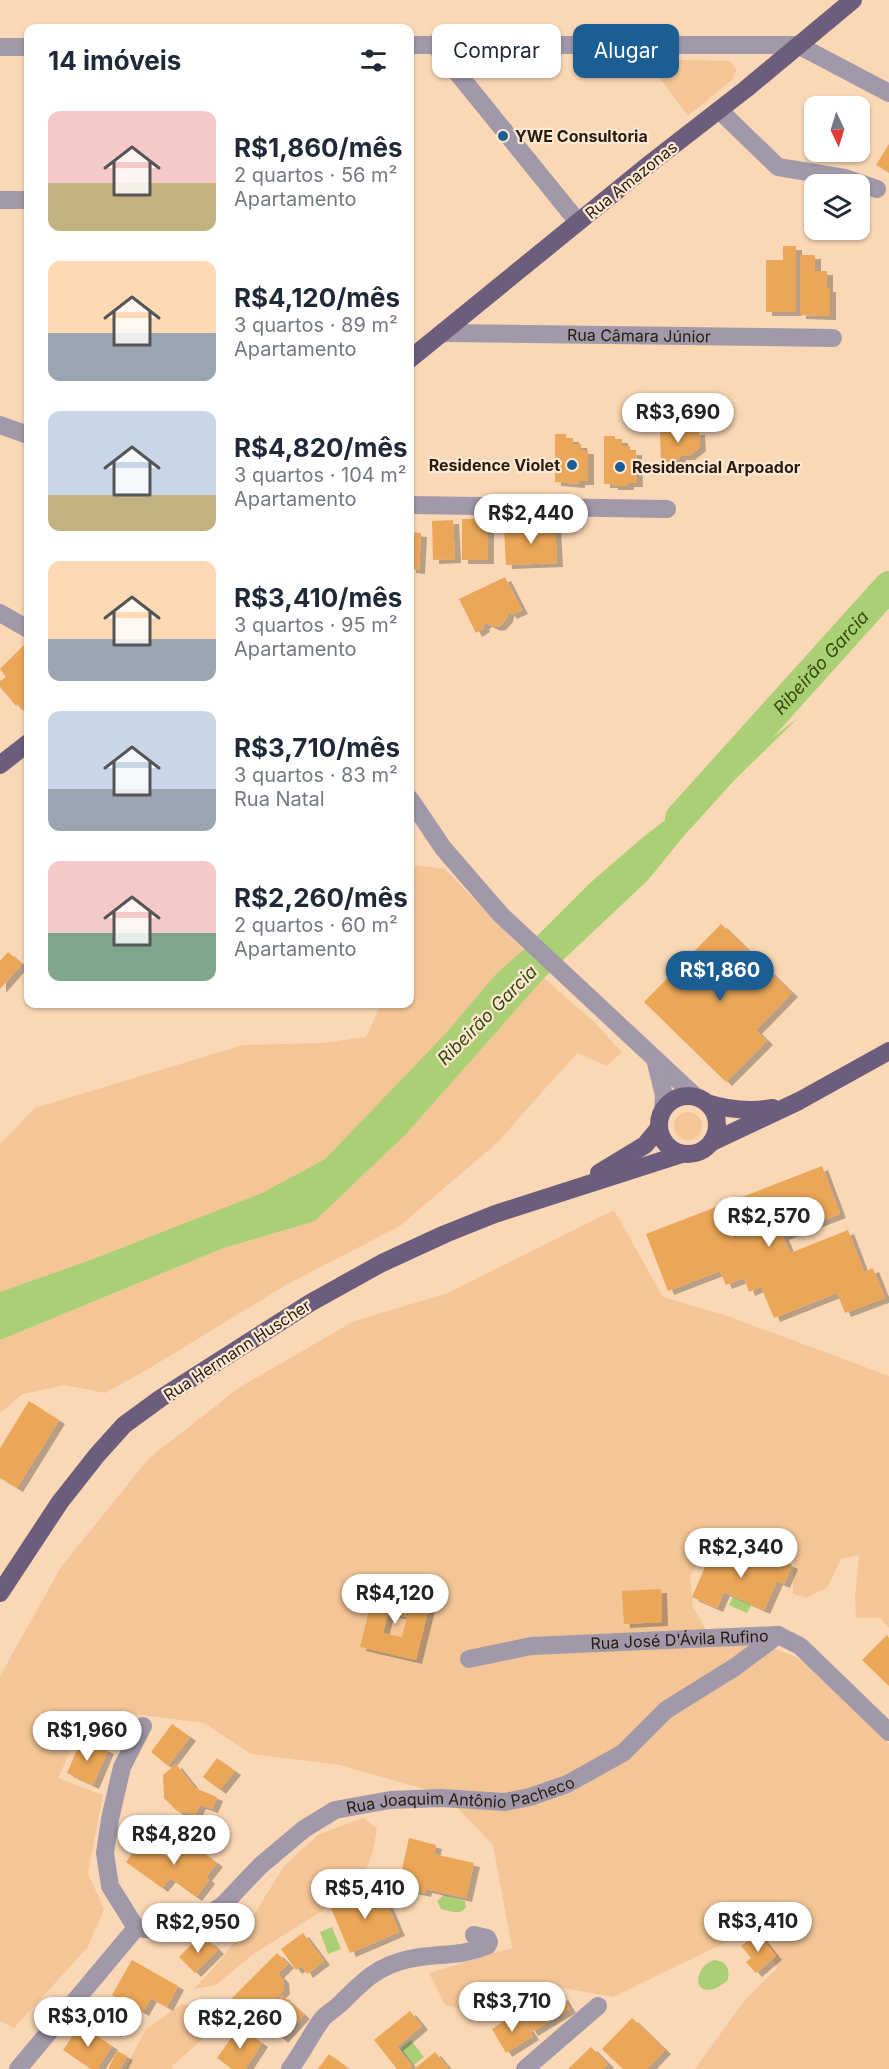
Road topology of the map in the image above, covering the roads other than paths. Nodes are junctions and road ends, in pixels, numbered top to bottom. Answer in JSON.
{"nodes":[{"id":1,"x":853,"y":0,"type":"edge"},
{"id":2,"x":432,"y":44,"type":"edge"},
{"id":3,"x":561,"y":44,"type":"edge"},
{"id":4,"x":414,"y":45,"type":"edge"},
{"id":5,"x":798,"y":45,"type":"junction"},
{"id":6,"x":0,"y":47,"type":"edge"},
{"id":7,"x":24,"y":47,"type":"edge"},
{"id":8,"x":462,"y":78,"type":"edge"},
{"id":9,"x":889,"y":93,"type":"edge"},
{"id":10,"x":719,"y":110,"type":"junction"},
{"id":11,"x":877,"y":189,"type":"dead end"},
{"id":12,"x":0,"y":200,"type":"edge"},
{"id":13,"x":24,"y":200,"type":"edge"},
{"id":14,"x":578,"y":222,"type":"junction"},
{"id":15,"x":444,"y":333,"type":"junction"},
{"id":16,"x":833,"y":338,"type":"dead end"},
{"id":17,"x":414,"y":356,"type":"edge"},
{"id":18,"x":0,"y":425,"type":"edge"},
{"id":19,"x":24,"y":434,"type":"edge"},
{"id":20,"x":414,"y":505,"type":"edge"},
{"id":21,"x":667,"y":509,"type":"dead end"},
{"id":22,"x":0,"y":614,"type":"edge"},
{"id":23,"x":24,"y":627,"type":"edge"},
{"id":24,"x":24,"y":746,"type":"edge"},
{"id":25,"x":0,"y":765,"type":"edge"},
{"id":26,"x":414,"y":805,"type":"edge"},
{"id":27,"x":889,"y":1051,"type":"edge"},
{"id":28,"x":655,"y":1059,"type":"junction"},
{"id":29,"x":701,"y":1100,"type":"junction"},
{"id":30,"x":787,"y":1107,"type":"junction"},
{"id":31,"x":663,"y":1110,"type":"junction"},
{"id":32,"x":659,"y":1128,"type":"junction"},
{"id":33,"x":712,"y":1142,"type":"junction"},
{"id":34,"x":682,"y":1154,"type":"junction"},
{"id":35,"x":545,"y":1197,"type":"junction"},
{"id":36,"x":0,"y":1593,"type":"edge"},
{"id":37,"x":778,"y":1635,"type":"junction"},
{"id":38,"x":469,"y":1659,"type":"dead end"},
{"id":39,"x":143,"y":1726,"type":"dead end"},
{"id":40,"x":889,"y":1732,"type":"edge"},
{"id":41,"x":136,"y":1928,"type":"junction"},
{"id":42,"x":474,"y":1935,"type":"dead end"},
{"id":43,"x":598,"y":2006,"type":"dead end"},
{"id":44,"x":18,"y":2069,"type":"edge"},
{"id":45,"x":290,"y":2069,"type":"edge"},
{"id":46,"x":525,"y":2069,"type":"edge"}],
"edges":[{"from":1,"to":5,"type":"main road","name":"Rua Amazonas"},
{"from":2,"to":4,"type":"street"},
{"from":3,"to":5,"type":"street"},
{"from":5,"to":9,"type":"street"},
{"from":5,"to":10,"type":"main road","name":"Rua Amazonas"},
{"from":6,"to":7,"type":"street"},
{"from":8,"to":14,"type":"street"},
{"from":10,"to":11,"type":"street"},
{"from":10,"to":14,"type":"main road","name":"Rua Amazonas"},
{"from":12,"to":13,"type":"street"},
{"from":14,"to":15,"type":"main road","name":"Rua Amazonas"},
{"from":15,"to":16,"type":"street","name":"Rua Câmara Júnior"},
{"from":15,"to":17,"type":"main road","name":"Rua Amazonas"},
{"from":18,"to":19,"type":"street"},
{"from":20,"to":21,"type":"street"},
{"from":22,"to":23,"type":"street"},
{"from":24,"to":25,"type":"main road"},
{"from":26,"to":28,"type":"street"},
{"from":27,"to":30,"type":"main road"},
{"from":28,"to":29,"type":"street"},
{"from":28,"to":31,"type":"street"},
{"from":29,"to":30,"type":"main road"},
{"from":29,"to":31,"type":"main road"},
{"from":29,"to":33,"type":"main road"},
{"from":30,"to":33,"type":"main road"},
{"from":31,"to":32,"type":"main road"},
{"from":32,"to":34,"type":"main road"},
{"from":32,"to":35,"type":"main road","name":"Rua Hermann Huscher"},
{"from":33,"to":34,"type":"main road"},
{"from":34,"to":35,"type":"main road","name":"Rua Hermann Huscher"},
{"from":35,"to":36,"type":"main road","name":"Rua Hermann Huscher"},
{"from":37,"to":38,"type":"street","name":"Rua José D'Ávila Rufino"},
{"from":37,"to":40,"type":"street","name":"Rua José D'Ávila Rufino"},
{"from":37,"to":41,"type":"street","name":"Rua Joaquim Antônio Pacheco"},
{"from":39,"to":41,"type":"street"},
{"from":41,"to":44,"type":"street"},
{"from":42,"to":45,"type":"street"},
{"from":43,"to":46,"type":"street"}]}
